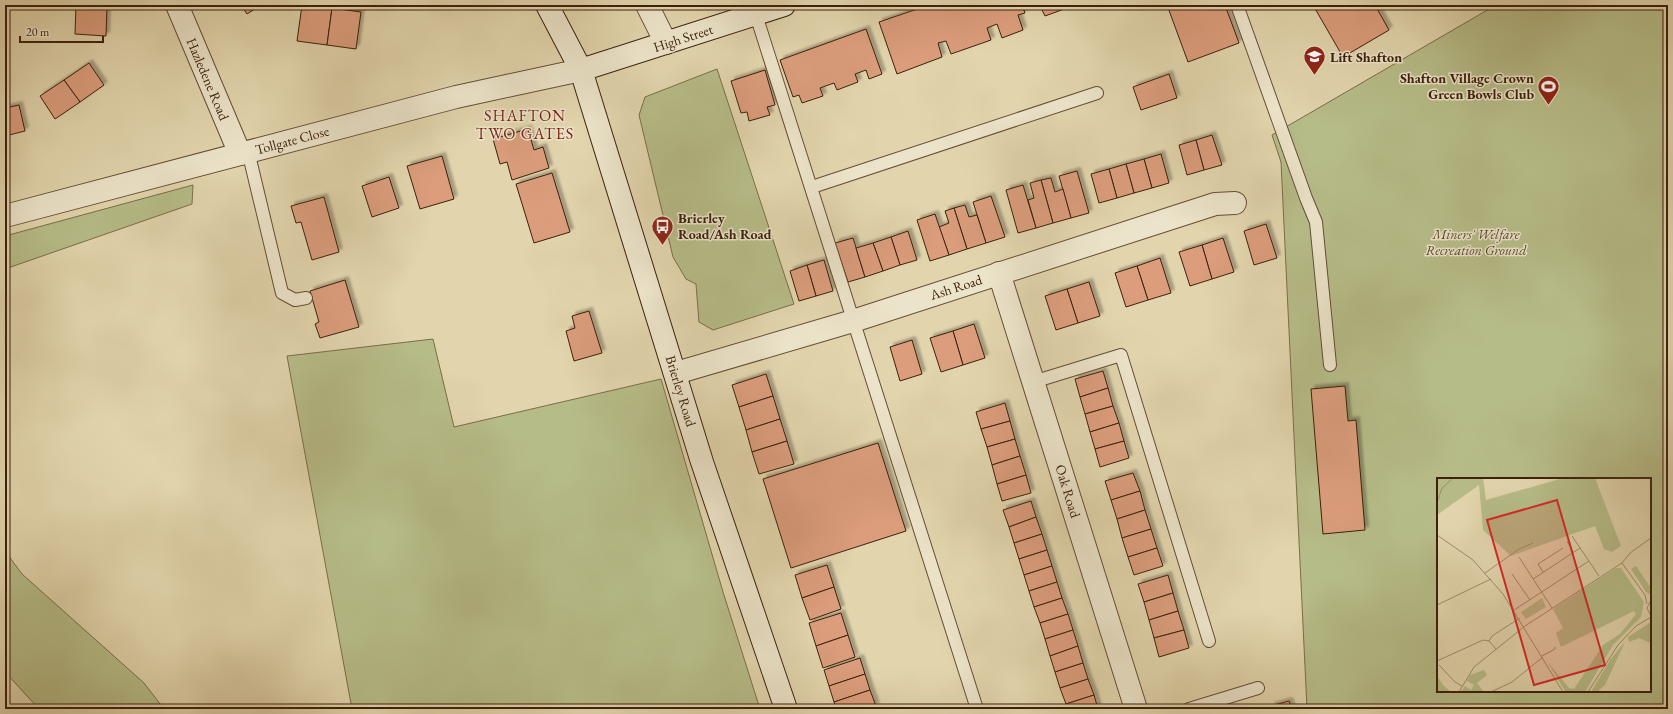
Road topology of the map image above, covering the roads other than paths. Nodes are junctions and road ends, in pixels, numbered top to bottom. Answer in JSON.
{"nodes":[{"id":1,"x":177,"y":5,"type":"edge"},
{"id":2,"x":547,"y":5,"type":"edge"},
{"id":3,"x":647,"y":5,"type":"edge"},
{"id":4,"x":784,"y":5,"type":"edge"},
{"id":5,"x":1237,"y":5,"type":"edge"},
{"id":6,"x":756,"y":14,"type":"junction"},
{"id":7,"x":666,"y":43,"type":"junction"},
{"id":8,"x":581,"y":70,"type":"junction"},
{"id":9,"x":1097,"y":93,"type":"dead end"},
{"id":10,"x":244,"y":152,"type":"junction"},
{"id":11,"x":812,"y":187,"type":"junction"},
{"id":12,"x":1235,"y":203,"type":"dead end"},
{"id":13,"x":5,"y":216,"type":"edge"},
{"id":14,"x":999,"y":273,"type":"junction"},
{"id":15,"x":306,"y":298,"type":"dead end"},
{"id":16,"x":853,"y":321,"type":"junction"},
{"id":17,"x":1330,"y":365,"type":"dead end"},
{"id":18,"x":676,"y":373,"type":"junction"},
{"id":19,"x":1033,"y":382,"type":"junction"},
{"id":20,"x":1210,"y":641,"type":"dead end"},
{"id":21,"x":1258,"y":688,"type":"dead end"},
{"id":22,"x":786,"y":709,"type":"edge"},
{"id":23,"x":977,"y":709,"type":"edge"},
{"id":24,"x":1136,"y":709,"type":"edge"},
{"id":25,"x":1189,"y":709,"type":"edge"}],
"edges":[{"from":1,"to":10,"type":"street","name":"Hazledene Road"},
{"from":2,"to":8,"type":"street","name":"Brierley Road"},
{"from":3,"to":7,"type":"street"},
{"from":4,"to":6,"type":"street","name":"High Street"},
{"from":5,"to":17,"type":"lane"},
{"from":6,"to":7,"type":"street","name":"High Street"},
{"from":6,"to":11,"type":"lane"},
{"from":7,"to":8,"type":"street","name":"High Street"},
{"from":8,"to":10,"type":"street","name":"Tollgate Close"},
{"from":8,"to":18,"type":"street","name":"Brierley Road"},
{"from":9,"to":11,"type":"lane"},
{"from":10,"to":13,"type":"street","name":"Tollgate Close"},
{"from":10,"to":15,"type":"lane"},
{"from":11,"to":16,"type":"lane"},
{"from":12,"to":14,"type":"street","name":"Ash Road"},
{"from":14,"to":16,"type":"street","name":"Ash Road"},
{"from":14,"to":19,"type":"street","name":"Oak Road"},
{"from":16,"to":18,"type":"street","name":"Ash Road"},
{"from":16,"to":23,"type":"lane"},
{"from":18,"to":22,"type":"street","name":"Brierley Road"},
{"from":19,"to":20,"type":"lane"},
{"from":19,"to":24,"type":"street","name":"Oak Road"},
{"from":21,"to":25,"type":"lane"}]}
